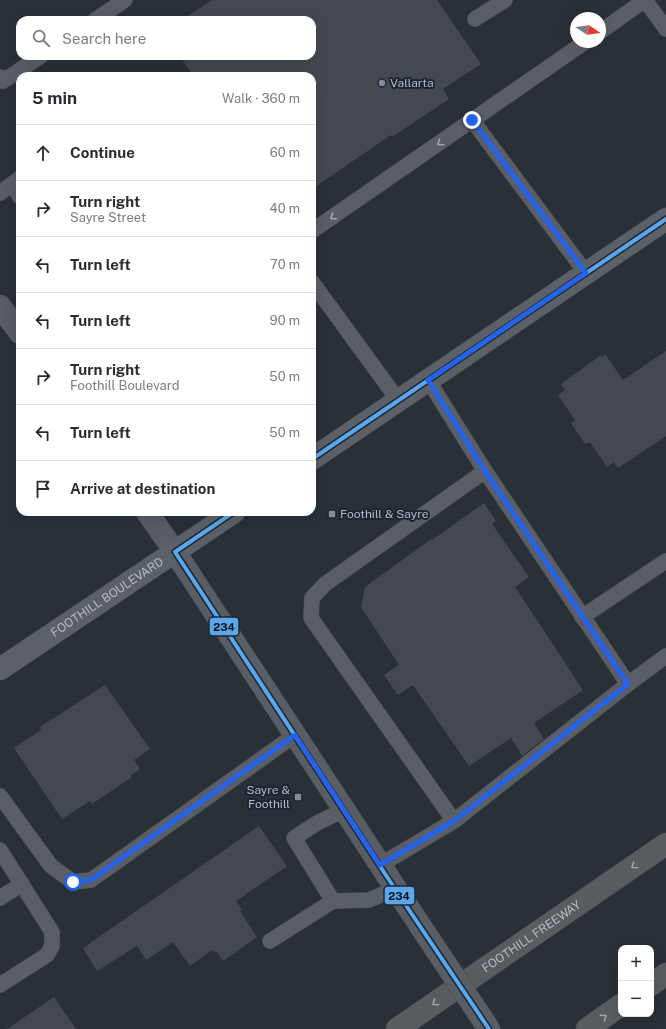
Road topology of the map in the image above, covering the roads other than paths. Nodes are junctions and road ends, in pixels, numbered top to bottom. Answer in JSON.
{"nodes":[{"id":1,"x":125,"y":0,"type":"edge"},
{"id":2,"x":505,"y":0,"type":"edge"},
{"id":3,"x":645,"y":0,"type":"edge"},
{"id":4,"x":101,"y":16,"type":"edge"},
{"id":5,"x":474,"y":19,"type":"dead end"},
{"id":6,"x":606,"y":28,"type":"edge"},
{"id":7,"x":666,"y":29,"type":"edge"},
{"id":8,"x":576,"y":48,"type":"edge"},
{"id":9,"x":35,"y":60,"type":"edge"},
{"id":10,"x":16,"y":72,"type":"edge"},
{"id":11,"x":17,"y":72,"type":"edge"},
{"id":12,"x":0,"y":77,"type":"edge"},
{"id":13,"x":472,"y":120,"type":"junction"},
{"id":14,"x":666,"y":219,"type":"edge"},
{"id":15,"x":316,"y":228,"type":"edge"},
{"id":16,"x":586,"y":273,"type":"junction"},
{"id":17,"x":316,"y":287,"type":"edge"},
{"id":18,"x":428,"y":380,"type":"junction"},
{"id":19,"x":398,"y":400,"type":"junction"},
{"id":20,"x":316,"y":456,"type":"edge"},
{"id":21,"x":485,"y":471,"type":"junction"},
{"id":22,"x":150,"y":516,"type":"edge"},
{"id":23,"x":228,"y":516,"type":"edge"},
{"id":24,"x":175,"y":552,"type":"junction"},
{"id":25,"x":666,"y":561,"type":"edge"},
{"id":26,"x":582,"y":617,"type":"junction"},
{"id":27,"x":666,"y":656,"type":"edge"},
{"id":28,"x":0,"y":669,"type":"edge"},
{"id":29,"x":628,"y":684,"type":"junction"},
{"id":30,"x":295,"y":735,"type":"junction"},
{"id":31,"x":0,"y":796,"type":"edge"},
{"id":32,"x":344,"y":810,"type":"junction"},
{"id":33,"x":454,"y":821,"type":"junction"},
{"id":34,"x":666,"y":844,"type":"edge"},
{"id":35,"x":0,"y":850,"type":"edge"},
{"id":36,"x":380,"y":865,"type":"junction"},
{"id":37,"x":22,"y":884,"type":"junction"},
{"id":38,"x":395,"y":889,"type":"junction"},
{"id":39,"x":0,"y":898,"type":"edge"},
{"id":40,"x":333,"y":901,"type":"junction"},
{"id":41,"x":270,"y":941,"type":"dead end"},
{"id":42,"x":666,"y":974,"type":"edge"},
{"id":43,"x":654,"y":983,"type":"edge"},
{"id":44,"x":0,"y":985,"type":"edge"},
{"id":45,"x":618,"y":1008,"type":"edge"},
{"id":46,"x":397,"y":1029,"type":"edge"},
{"id":47,"x":489,"y":1029,"type":"edge"},
{"id":48,"x":587,"y":1029,"type":"edge"}],
"edges":[{"from":1,"to":4,"type":"lane"},
{"from":2,"to":5,"type":"lane"},
{"from":3,"to":6,"type":"lane"},
{"from":3,"to":7,"type":"lane"},
{"from":8,"to":13,"type":"lane"},
{"from":9,"to":11,"type":"lane"},
{"from":10,"to":12,"type":"lane"},
{"from":13,"to":15,"type":"lane","one_way":true},
{"from":13,"to":16,"type":"lane"},
{"from":14,"to":16,"type":"main road"},
{"from":16,"to":18,"type":"main road"},
{"from":17,"to":19,"type":"lane"},
{"from":18,"to":19,"type":"main road"},
{"from":18,"to":21,"type":"lane"},
{"from":19,"to":20,"type":"main road"},
{"from":21,"to":26,"type":"lane"},
{"from":21,"to":33,"type":"lane"},
{"from":22,"to":24,"type":"street"},
{"from":23,"to":24,"type":"main road","name":"FOOTHILL BOULEVARD"},
{"from":24,"to":28,"type":"main road","name":"FOOTHILL BOULEVARD"},
{"from":24,"to":30,"type":"street"},
{"from":25,"to":26,"type":"lane"},
{"from":26,"to":29,"type":"lane"},
{"from":27,"to":29,"type":"lane"},
{"from":29,"to":33,"type":"lane"},
{"from":30,"to":31,"type":"lane"},
{"from":30,"to":32,"type":"street"},
{"from":32,"to":36,"type":"street"},
{"from":32,"to":40,"type":"lane"},
{"from":33,"to":36,"type":"lane"},
{"from":34,"to":46,"type":"highway","name":"FOOTHILL FREEWAY","one_way":true},
{"from":35,"to":37,"type":"lane"},
{"from":36,"to":38,"type":"street"},
{"from":37,"to":39,"type":"lane"},
{"from":37,"to":44,"type":"lane"},
{"from":38,"to":40,"type":"lane"},
{"from":38,"to":47,"type":"street","bridge":true},
{"from":40,"to":41,"type":"lane"},
{"from":42,"to":43,"type":"highway"},
{"from":48,"to":45,"type":"highway","one_way":true}]}
